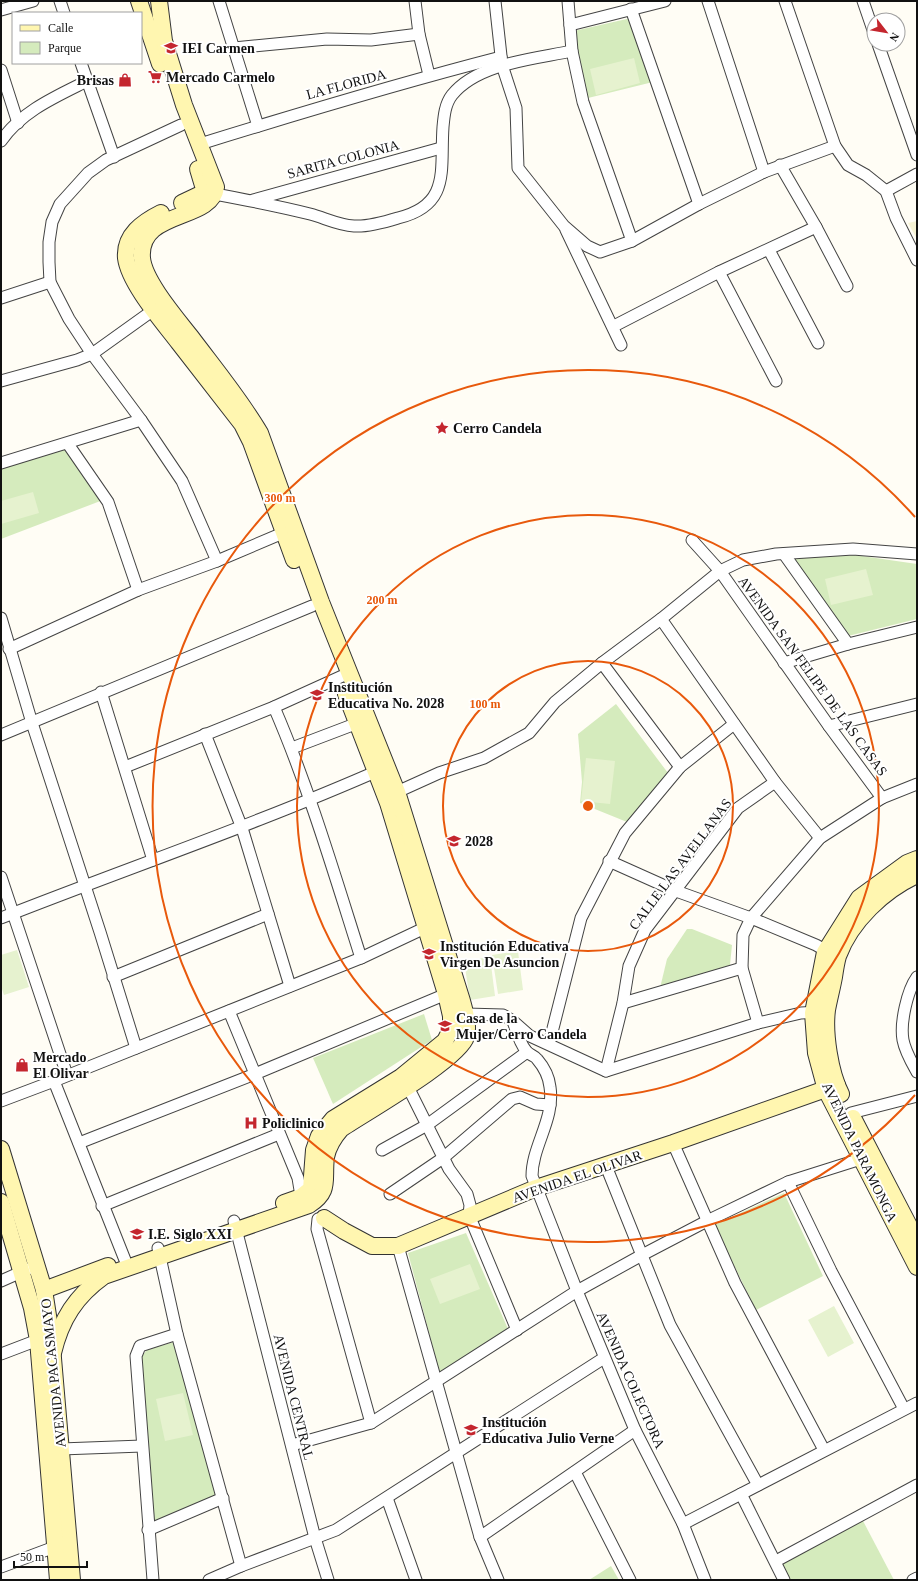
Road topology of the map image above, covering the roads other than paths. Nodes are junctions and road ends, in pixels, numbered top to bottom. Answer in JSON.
{"nodes":[{"id":1,"x":33,"y":1,"type":"edge"},
{"id":2,"x":60,"y":1,"type":"edge"},
{"id":3,"x":140,"y":1,"type":"edge"},
{"id":4,"x":159,"y":1,"type":"edge"},
{"id":5,"x":220,"y":1,"type":"edge"},
{"id":6,"x":415,"y":1,"type":"edge"},
{"id":7,"x":495,"y":1,"type":"edge"},
{"id":8,"x":568,"y":1,"type":"edge"},
{"id":9,"x":665,"y":1,"type":"edge"},
{"id":10,"x":708,"y":1,"type":"edge"},
{"id":11,"x":785,"y":1,"type":"edge"},
{"id":12,"x":863,"y":1,"type":"edge"},
{"id":13,"x":631,"y":9,"type":"junction"},
{"id":14,"x":1,"y":10,"type":"edge"},
{"id":15,"x":64,"y":12,"type":"edge"},
{"id":16,"x":867,"y":12,"type":"edge"},
{"id":17,"x":570,"y":25,"type":"junction"},
{"id":18,"x":419,"y":34,"type":"junction"},
{"id":19,"x":234,"y":48,"type":"junction"},
{"id":20,"x":572,"y":51,"type":"junction"},
{"id":21,"x":881,"y":52,"type":"edge"},
{"id":22,"x":501,"y":61,"type":"junction"},
{"id":23,"x":81,"y":64,"type":"edge"},
{"id":24,"x":2,"y":75,"type":"edge"},
{"id":25,"x":429,"y":75,"type":"junction"},
{"id":26,"x":86,"y":81,"type":"junction"},
{"id":27,"x":18,"y":123,"type":"junction"},
{"id":28,"x":181,"y":125,"type":"junction"},
{"id":29,"x":258,"y":126,"type":"junction"},
{"id":30,"x":1,"y":141,"type":"edge"},
{"id":31,"x":200,"y":144,"type":"junction"},
{"id":32,"x":835,"y":146,"type":"junction"},
{"id":33,"x":441,"y":148,"type":"junction"},
{"id":34,"x":917,"y":155,"type":"edge"},
{"id":35,"x":114,"y":157,"type":"junction"},
{"id":36,"x":780,"y":165,"type":"junction"},
{"id":37,"x":764,"y":172,"type":"junction"},
{"id":38,"x":917,"y":174,"type":"edge"},
{"id":39,"x":886,"y":191,"type":"junction"},
{"id":40,"x":215,"y":194,"type":"junction"},
{"id":41,"x":252,"y":200,"type":"junction"},
{"id":42,"x":699,"y":204,"type":"junction"},
{"id":43,"x":564,"y":226,"type":"junction"},
{"id":44,"x":816,"y":227,"type":"junction"},
{"id":45,"x":632,"y":241,"type":"junction"},
{"id":46,"x":769,"y":250,"type":"junction"},
{"id":47,"x":917,"y":260,"type":"edge"},
{"id":48,"x":719,"y":272,"type":"junction"},
{"id":49,"x":50,"y":282,"type":"junction"},
{"id":50,"x":847,"y":286,"type":"dead end"},
{"id":51,"x":1,"y":298,"type":"edge"},
{"id":52,"x":159,"y":306,"type":"junction"},
{"id":53,"x":614,"y":326,"type":"junction"},
{"id":54,"x":818,"y":343,"type":"dead end"},
{"id":55,"x":621,"y":345,"type":"dead end"},
{"id":56,"x":92,"y":354,"type":"junction"},
{"id":57,"x":776,"y":381,"type":"dead end"},
{"id":58,"x":1,"y":382,"type":"edge"},
{"id":59,"x":141,"y":420,"type":"junction"},
{"id":60,"x":68,"y":444,"type":"junction"},
{"id":61,"x":1,"y":463,"type":"edge"},
{"id":62,"x":289,"y":531,"type":"junction"},
{"id":63,"x":692,"y":540,"type":"dead end"},
{"id":64,"x":784,"y":554,"type":"junction"},
{"id":65,"x":917,"y":554,"type":"edge"},
{"id":66,"x":217,"y":561,"type":"junction"},
{"id":67,"x":720,"y":570,"type":"junction"},
{"id":68,"x":138,"y":590,"type":"junction"},
{"id":69,"x":312,"y":606,"type":"junction"},
{"id":70,"x":1,"y":618,"type":"edge"},
{"id":71,"x":661,"y":619,"type":"junction"},
{"id":72,"x":917,"y":627,"type":"edge"},
{"id":73,"x":848,"y":644,"type":"junction"},
{"id":74,"x":9,"y":649,"type":"junction"},
{"id":75,"x":602,"y":663,"type":"junction"},
{"id":76,"x":784,"y":663,"type":"junction"},
{"id":77,"x":344,"y":676,"type":"junction"},
{"id":78,"x":102,"y":692,"type":"junction"},
{"id":79,"x":917,"y":704,"type":"edge"},
{"id":80,"x":274,"y":707,"type":"junction"},
{"id":81,"x":362,"y":721,"type":"junction"},
{"id":82,"x":32,"y":723,"type":"junction"},
{"id":83,"x":734,"y":724,"type":"junction"},
{"id":84,"x":829,"y":726,"type":"junction"},
{"id":85,"x":205,"y":734,"type":"junction"},
{"id":86,"x":1,"y":735,"type":"edge"},
{"id":87,"x":292,"y":748,"type":"junction"},
{"id":88,"x":680,"y":766,"type":"junction"},
{"id":89,"x":125,"y":767,"type":"junction"},
{"id":90,"x":380,"y":769,"type":"junction"},
{"id":91,"x":775,"y":782,"type":"junction"},
{"id":92,"x":917,"y":784,"type":"edge"},
{"id":93,"x":397,"y":792,"type":"junction"},
{"id":94,"x":882,"y":798,"type":"junction"},
{"id":95,"x":310,"y":800,"type":"junction"},
{"id":96,"x":242,"y":828,"type":"junction"},
{"id":97,"x":820,"y":838,"type":"junction"},
{"id":98,"x":917,"y":859,"type":"edge"},
{"id":99,"x":154,"y":860,"type":"junction"},
{"id":100,"x":609,"y":861,"type":"junction"},
{"id":101,"x":917,"y":875,"type":"edge"},
{"id":102,"x":1,"y":877,"type":"edge"},
{"id":103,"x":84,"y":886,"type":"junction"},
{"id":104,"x":676,"y":891,"type":"junction"},
{"id":105,"x":12,"y":914,"type":"junction"},
{"id":106,"x":268,"y":914,"type":"junction"},
{"id":107,"x":1,"y":918,"type":"edge"},
{"id":108,"x":752,"y":918,"type":"junction"},
{"id":109,"x":432,"y":925,"type":"junction"},
{"id":110,"x":832,"y":954,"type":"junction"},
{"id":111,"x":361,"y":958,"type":"junction"},
{"id":112,"x":742,"y":968,"type":"junction"},
{"id":113,"x":113,"y":977,"type":"junction"},
{"id":114,"x":917,"y":977,"type":"edge"},
{"id":115,"x":290,"y":986,"type":"junction"},
{"id":116,"x":452,"y":991,"type":"junction"},
{"id":117,"x":623,"y":1003,"type":"junction"},
{"id":118,"x":230,"y":1011,"type":"junction"},
{"id":119,"x":820,"y":1012,"type":"junction"},
{"id":120,"x":466,"y":1014,"type":"junction"},
{"id":121,"x":513,"y":1021,"type":"junction"},
{"id":122,"x":758,"y":1023,"type":"junction"},
{"id":123,"x":549,"y":1044,"type":"junction"},
{"id":124,"x":136,"y":1048,"type":"junction"},
{"id":125,"x":527,"y":1052,"type":"junction"},
{"id":126,"x":606,"y":1071,"type":"junction"},
{"id":127,"x":917,"y":1072,"type":"edge"},
{"id":128,"x":255,"y":1074,"type":"junction"},
{"id":129,"x":67,"y":1075,"type":"junction"},
{"id":130,"x":54,"y":1081,"type":"junction"},
{"id":131,"x":408,"y":1087,"type":"junction"},
{"id":132,"x":831,"y":1087,"type":"junction"},
{"id":133,"x":917,"y":1096,"type":"edge"},
{"id":134,"x":1,"y":1101,"type":"edge"},
{"id":135,"x":550,"y":1105,"type":"junction"},
{"id":136,"x":851,"y":1113,"type":"junction"},
{"id":137,"x":427,"y":1125,"type":"junction"},
{"id":138,"x":279,"y":1134,"type":"junction"},
{"id":139,"x":79,"y":1143,"type":"junction"},
{"id":140,"x":673,"y":1143,"type":"junction"},
{"id":141,"x":1,"y":1150,"type":"edge"},
{"id":142,"x":382,"y":1150,"type":"dead end"},
{"id":143,"x":867,"y":1156,"type":"junction"},
{"id":144,"x":444,"y":1158,"type":"junction"},
{"id":145,"x":606,"y":1166,"type":"junction"},
{"id":146,"x":788,"y":1182,"type":"junction"},
{"id":147,"x":536,"y":1188,"type":"junction"},
{"id":148,"x":390,"y":1194,"type":"dead end"},
{"id":149,"x":1,"y":1202,"type":"edge"},
{"id":150,"x":314,"y":1205,"type":"junction"},
{"id":151,"x":102,"y":1206,"type":"junction"},
{"id":152,"x":469,"y":1215,"type":"junction"},
{"id":153,"x":9,"y":1217,"type":"edge"},
{"id":154,"x":706,"y":1221,"type":"junction"},
{"id":155,"x":235,"y":1225,"type":"junction"},
{"id":156,"x":917,"y":1241,"type":"edge"},
{"id":157,"x":398,"y":1246,"type":"junction"},
{"id":158,"x":159,"y":1252,"type":"junction"},
{"id":159,"x":642,"y":1255,"type":"junction"},
{"id":160,"x":125,"y":1260,"type":"junction"},
{"id":161,"x":917,"y":1267,"type":"edge"},
{"id":162,"x":29,"y":1269,"type":"junction"},
{"id":163,"x":1,"y":1281,"type":"edge"},
{"id":164,"x":44,"y":1290,"type":"junction"},
{"id":165,"x":577,"y":1291,"type":"junction"},
{"id":166,"x":517,"y":1330,"type":"junction"},
{"id":167,"x":177,"y":1334,"type":"junction"},
{"id":168,"x":45,"y":1337,"type":"junction"},
{"id":169,"x":53,"y":1353,"type":"junction"},
{"id":170,"x":1,"y":1354,"type":"edge"},
{"id":171,"x":604,"y":1358,"type":"junction"},
{"id":172,"x":437,"y":1381,"type":"junction"},
{"id":173,"x":917,"y":1402,"type":"edge"},
{"id":174,"x":904,"y":1410,"type":"junction"},
{"id":175,"x":371,"y":1422,"type":"junction"},
{"id":176,"x":635,"y":1430,"type":"junction"},
{"id":177,"x":292,"y":1445,"type":"junction"},
{"id":178,"x":142,"y":1446,"type":"junction"},
{"id":179,"x":61,"y":1450,"type":"junction"},
{"id":180,"x":824,"y":1450,"type":"junction"},
{"id":181,"x":455,"y":1454,"type":"junction"},
{"id":182,"x":575,"y":1472,"type":"junction"},
{"id":183,"x":758,"y":1485,"type":"junction"},
{"id":184,"x":917,"y":1485,"type":"edge"},
{"id":185,"x":741,"y":1494,"type":"junction"},
{"id":186,"x":223,"y":1498,"type":"junction"},
{"id":187,"x":387,"y":1498,"type":"junction"},
{"id":188,"x":683,"y":1524,"type":"junction"},
{"id":189,"x":148,"y":1530,"type":"junction"},
{"id":190,"x":480,"y":1537,"type":"junction"},
{"id":191,"x":315,"y":1538,"type":"junction"},
{"id":192,"x":62,"y":1544,"type":"junction"},
{"id":193,"x":776,"y":1561,"type":"junction"},
{"id":194,"x":241,"y":1566,"type":"junction"},
{"id":195,"x":1,"y":1567,"type":"edge"},
{"id":196,"x":917,"y":1578,"type":"edge"},
{"id":197,"x":58,"y":1580,"type":"edge"},
{"id":198,"x":72,"y":1580,"type":"edge"},
{"id":199,"x":152,"y":1580,"type":"edge"},
{"id":200,"x":209,"y":1580,"type":"edge"},
{"id":201,"x":328,"y":1580,"type":"edge"},
{"id":202,"x":416,"y":1580,"type":"edge"},
{"id":203,"x":498,"y":1580,"type":"edge"},
{"id":204,"x":630,"y":1580,"type":"edge"},
{"id":205,"x":705,"y":1580,"type":"edge"},
{"id":206,"x":784,"y":1580,"type":"edge"},
{"id":207,"x":913,"y":1580,"type":"edge"}],
"edges":[{"from":1,"to":14,"type":"street"},
{"from":2,"to":15,"type":"street"},
{"from":3,"to":28,"type":"street"},
{"from":4,"to":31,"type":"street"},
{"from":5,"to":19,"type":"street"},
{"from":6,"to":18,"type":"street"},
{"from":7,"to":22,"type":"street"},
{"from":8,"to":17,"type":"street"},
{"from":9,"to":13,"type":"street"},
{"from":10,"to":37,"type":"street"},
{"from":11,"to":32,"type":"street"},
{"from":12,"to":16,"type":"street"},
{"from":13,"to":17,"type":"street"},
{"from":13,"to":42,"type":"street"},
{"from":17,"to":20,"type":"street"},
{"from":18,"to":19,"type":"street"},
{"from":18,"to":25,"type":"street"},
{"from":19,"to":29,"type":"street"},
{"from":20,"to":22,"type":"street"},
{"from":20,"to":45,"type":"street"},
{"from":21,"to":34,"type":"street"},
{"from":22,"to":25,"type":"street","name":"LA FLORIDA"},
{"from":22,"to":33,"type":"street"},
{"from":22,"to":43,"type":"street"},
{"from":23,"to":26,"type":"street"},
{"from":24,"to":27,"type":"street"},
{"from":25,"to":29,"type":"street","name":"LA FLORIDA"},
{"from":26,"to":27,"type":"street"},
{"from":26,"to":35,"type":"street"},
{"from":27,"to":30,"type":"street"},
{"from":28,"to":35,"type":"street"},
{"from":28,"to":52,"type":"street"},
{"from":29,"to":31,"type":"street","name":"LA FLORIDA"},
{"from":31,"to":40,"type":"street"},
{"from":32,"to":36,"type":"street"},
{"from":32,"to":39,"type":"street"},
{"from":33,"to":41,"type":"street","name":"SARITA COLONIA"},
{"from":33,"to":41,"type":"street"},
{"from":35,"to":49,"type":"street"},
{"from":36,"to":37,"type":"street"},
{"from":36,"to":44,"type":"street"},
{"from":37,"to":42,"type":"street"},
{"from":38,"to":39,"type":"street"},
{"from":39,"to":47,"type":"street"},
{"from":40,"to":41,"type":"street"},
{"from":40,"to":52,"type":"street"},
{"from":42,"to":45,"type":"street"},
{"from":43,"to":45,"type":"street"},
{"from":43,"to":53,"type":"street"},
{"from":44,"to":46,"type":"street"},
{"from":44,"to":50,"type":"street"},
{"from":46,"to":48,"type":"street"},
{"from":46,"to":54,"type":"street"},
{"from":48,"to":53,"type":"street"},
{"from":48,"to":57,"type":"street"},
{"from":49,"to":51,"type":"street"},
{"from":49,"to":56,"type":"street"},
{"from":52,"to":56,"type":"street"},
{"from":52,"to":62,"type":"street"},
{"from":53,"to":55,"type":"street"},
{"from":56,"to":58,"type":"street"},
{"from":56,"to":59,"type":"street"},
{"from":59,"to":60,"type":"street"},
{"from":59,"to":66,"type":"street"},
{"from":60,"to":61,"type":"street"},
{"from":60,"to":68,"type":"street"},
{"from":62,"to":66,"type":"street"},
{"from":62,"to":69,"type":"street"},
{"from":62,"to":77,"type":"street"},
{"from":63,"to":67,"type":"street","name":"AVENIDA SAN FELIPE DE LAS CASAS"},
{"from":64,"to":65,"type":"street"},
{"from":64,"to":67,"type":"street"},
{"from":64,"to":73,"type":"street"},
{"from":66,"to":68,"type":"street"},
{"from":67,"to":71,"type":"street"},
{"from":67,"to":76,"type":"street","name":"AVENIDA SAN FELIPE DE LAS CASAS"},
{"from":68,"to":74,"type":"street"},
{"from":69,"to":77,"type":"street"},
{"from":69,"to":78,"type":"street"},
{"from":70,"to":74,"type":"street"},
{"from":71,"to":75,"type":"street"},
{"from":71,"to":83,"type":"street"},
{"from":72,"to":73,"type":"street"},
{"from":73,"to":76,"type":"street"},
{"from":74,"to":82,"type":"street"},
{"from":75,"to":88,"type":"street"},
{"from":75,"to":93,"type":"street"},
{"from":76,"to":84,"type":"street","name":"AVENIDA SAN FELIPE DE LAS CASAS"},
{"from":77,"to":80,"type":"street"},
{"from":77,"to":81,"type":"street"},
{"from":78,"to":82,"type":"street"},
{"from":78,"to":89,"type":"street"},
{"from":79,"to":84,"type":"street"},
{"from":80,"to":85,"type":"street"},
{"from":80,"to":87,"type":"street"},
{"from":81,"to":87,"type":"street"},
{"from":81,"to":90,"type":"street"},
{"from":82,"to":86,"type":"street"},
{"from":82,"to":103,"type":"street"},
{"from":83,"to":88,"type":"street"},
{"from":83,"to":91,"type":"street"},
{"from":84,"to":94,"type":"street","name":"AVENIDA SAN FELIPE DE LAS CASAS"},
{"from":85,"to":89,"type":"street"},
{"from":85,"to":96,"type":"street"},
{"from":87,"to":95,"type":"street"},
{"from":88,"to":100,"type":"street"},
{"from":89,"to":99,"type":"street"},
{"from":90,"to":93,"type":"street"},
{"from":90,"to":95,"type":"street"},
{"from":90,"to":109,"type":"street"},
{"from":91,"to":97,"type":"street"},
{"from":91,"to":104,"type":"street","name":"CALLE LAS AVELLANAS"},
{"from":92,"to":94,"type":"street"},
{"from":93,"to":109,"type":"street"},
{"from":94,"to":97,"type":"street"},
{"from":95,"to":96,"type":"street"},
{"from":95,"to":111,"type":"street"},
{"from":96,"to":99,"type":"street"},
{"from":96,"to":106,"type":"street"},
{"from":97,"to":108,"type":"street"},
{"from":98,"to":110,"type":"street","name":"AVENIDA PARAMONGA"},
{"from":99,"to":103,"type":"street"},
{"from":100,"to":104,"type":"street"},
{"from":100,"to":123,"type":"street"},
{"from":101,"to":110,"type":"street","name":"AVENIDA PARAMONGA"},
{"from":102,"to":105,"type":"street"},
{"from":103,"to":105,"type":"street"},
{"from":103,"to":113,"type":"street"},
{"from":104,"to":108,"type":"street"},
{"from":104,"to":117,"type":"street","name":"CALLE LAS AVELLANAS"},
{"from":105,"to":107,"type":"street"},
{"from":105,"to":129,"type":"street"},
{"from":106,"to":113,"type":"street"},
{"from":106,"to":115,"type":"street"},
{"from":108,"to":110,"type":"street"},
{"from":108,"to":112,"type":"street"},
{"from":109,"to":111,"type":"street"},
{"from":109,"to":116,"type":"street"},
{"from":110,"to":119,"type":"street","name":"AVENIDA PARAMONGA"},
{"from":111,"to":115,"type":"street"},
{"from":112,"to":117,"type":"street"},
{"from":112,"to":122,"type":"street"},
{"from":113,"to":124,"type":"street"},
{"from":114,"to":127,"type":"street"},
{"from":115,"to":118,"type":"street"},
{"from":116,"to":120,"type":"street"},
{"from":116,"to":128,"type":"street"},
{"from":116,"to":150,"type":"street"},
{"from":117,"to":126,"type":"street","name":"CALLE LAS AVELLANAS"},
{"from":118,"to":124,"type":"street"},
{"from":118,"to":128,"type":"street"},
{"from":119,"to":122,"type":"street"},
{"from":119,"to":132,"type":"street","name":"AVENIDA PARAMONGA"},
{"from":120,"to":121,"type":"street"},
{"from":120,"to":131,"type":"street"},
{"from":121,"to":123,"type":"street"},
{"from":121,"to":125,"type":"street","name":"AVENIDA COLECTORA"},
{"from":122,"to":126,"type":"street"},
{"from":123,"to":126,"type":"street"},
{"from":124,"to":129,"type":"street"},
{"from":125,"to":135,"type":"street","name":"AVENIDA COLECTORA"},
{"from":125,"to":137,"type":"street"},
{"from":128,"to":138,"type":"street"},
{"from":128,"to":139,"type":"street"},
{"from":129,"to":130,"type":"street"},
{"from":130,"to":134,"type":"street"},
{"from":130,"to":139,"type":"street"},
{"from":131,"to":137,"type":"street"},
{"from":131,"to":150,"type":"street"},
{"from":132,"to":136,"type":"street","name":"AVENIDA PARAMONGA"},
{"from":132,"to":140,"type":"street","name":"AVENIDA EL OLIVAR"},
{"from":132,"to":143,"type":"street","name":"AVENIDA PARAMONGA"},
{"from":133,"to":136,"type":"street"},
{"from":135,"to":144,"type":"street"},
{"from":135,"to":147,"type":"street","name":"AVENIDA COLECTORA"},
{"from":136,"to":143,"type":"street","name":"AVENIDA PARAMONGA"},
{"from":137,"to":142,"type":"street"},
{"from":137,"to":144,"type":"street"},
{"from":138,"to":150,"type":"street"},
{"from":138,"to":151,"type":"street"},
{"from":139,"to":151,"type":"street"},
{"from":140,"to":145,"type":"street","name":"AVENIDA EL OLIVAR"},
{"from":140,"to":154,"type":"street"},
{"from":141,"to":153,"type":"street","name":"AVENIDA PACASMAYO"},
{"from":143,"to":146,"type":"street"},
{"from":143,"to":156,"type":"street","name":"AVENIDA PARAMONGA"},
{"from":143,"to":161,"type":"street","name":"AVENIDA PARAMONGA"},
{"from":144,"to":148,"type":"street"},
{"from":144,"to":152,"type":"street"},
{"from":145,"to":147,"type":"street","name":"AVENIDA EL OLIVAR"},
{"from":145,"to":159,"type":"street"},
{"from":146,"to":154,"type":"street"},
{"from":146,"to":174,"type":"street"},
{"from":147,"to":152,"type":"street","name":"AVENIDA EL OLIVAR"},
{"from":147,"to":165,"type":"street","name":"AVENIDA COLECTORA"},
{"from":149,"to":153,"type":"street"},
{"from":150,"to":155,"type":"street"},
{"from":150,"to":157,"type":"street","name":"AVENIDA EL OLIVAR"},
{"from":150,"to":175,"type":"street"},
{"from":151,"to":160,"type":"street"},
{"from":152,"to":157,"type":"street","name":"AVENIDA EL OLIVAR"},
{"from":152,"to":166,"type":"street"},
{"from":153,"to":162,"type":"street","name":"AVENIDA PACASMAYO"},
{"from":154,"to":159,"type":"street"},
{"from":154,"to":180,"type":"street"},
{"from":155,"to":158,"type":"street"},
{"from":155,"to":177,"type":"street","name":"AVENIDA CENTRAL"},
{"from":157,"to":172,"type":"street"},
{"from":158,"to":160,"type":"street"},
{"from":158,"to":167,"type":"street"},
{"from":158,"to":169,"type":"street"},
{"from":159,"to":165,"type":"street"},
{"from":159,"to":183,"type":"street"},
{"from":160,"to":164,"type":"street"},
{"from":162,"to":163,"type":"street"},
{"from":162,"to":164,"type":"street","name":"AVENIDA PACASMAYO"},
{"from":162,"to":168,"type":"street"},
{"from":164,"to":168,"type":"street","name":"AVENIDA PACASMAYO"},
{"from":165,"to":166,"type":"street"},
{"from":165,"to":171,"type":"street","name":"AVENIDA COLECTORA"},
{"from":166,"to":172,"type":"street"},
{"from":167,"to":178,"type":"street"},
{"from":167,"to":186,"type":"street"},
{"from":168,"to":169,"type":"street","name":"AVENIDA PACASMAYO"},
{"from":168,"to":170,"type":"street"},
{"from":168,"to":192,"type":"street","name":"AVENIDA PACASMAYO"},
{"from":169,"to":179,"type":"street","name":"AVENIDA PACASMAYO"},
{"from":171,"to":176,"type":"street","name":"AVENIDA COLECTORA"},
{"from":171,"to":181,"type":"street"},
{"from":172,"to":175,"type":"street"},
{"from":172,"to":181,"type":"street"},
{"from":173,"to":174,"type":"street"},
{"from":174,"to":180,"type":"street"},
{"from":175,"to":177,"type":"street"},
{"from":176,"to":182,"type":"street"},
{"from":176,"to":188,"type":"street","name":"AVENIDA COLECTORA"},
{"from":177,"to":191,"type":"street","name":"AVENIDA CENTRAL"},
{"from":178,"to":179,"type":"street"},
{"from":178,"to":189,"type":"street"},
{"from":179,"to":192,"type":"street","name":"AVENIDA PACASMAYO"},
{"from":180,"to":183,"type":"street"},
{"from":181,"to":187,"type":"street"},
{"from":181,"to":190,"type":"street"},
{"from":182,"to":190,"type":"street"},
{"from":182,"to":204,"type":"street"},
{"from":183,"to":185,"type":"street"},
{"from":184,"to":193,"type":"street"},
{"from":185,"to":188,"type":"street"},
{"from":185,"to":193,"type":"street"},
{"from":186,"to":189,"type":"street"},
{"from":186,"to":194,"type":"street"},
{"from":187,"to":191,"type":"street"},
{"from":187,"to":202,"type":"street"},
{"from":188,"to":205,"type":"street","name":"AVENIDA COLECTORA"},
{"from":189,"to":199,"type":"street"},
{"from":190,"to":203,"type":"street"},
{"from":191,"to":194,"type":"street"},
{"from":191,"to":201,"type":"street","name":"AVENIDA CENTRAL"},
{"from":192,"to":195,"type":"street"},
{"from":192,"to":197,"type":"street","name":"AVENIDA PACASMAYO"},
{"from":192,"to":198,"type":"street","name":"AVENIDA PACASMAYO"},
{"from":193,"to":206,"type":"street"},
{"from":194,"to":200,"type":"street"},
{"from":196,"to":207,"type":"street"}]}
